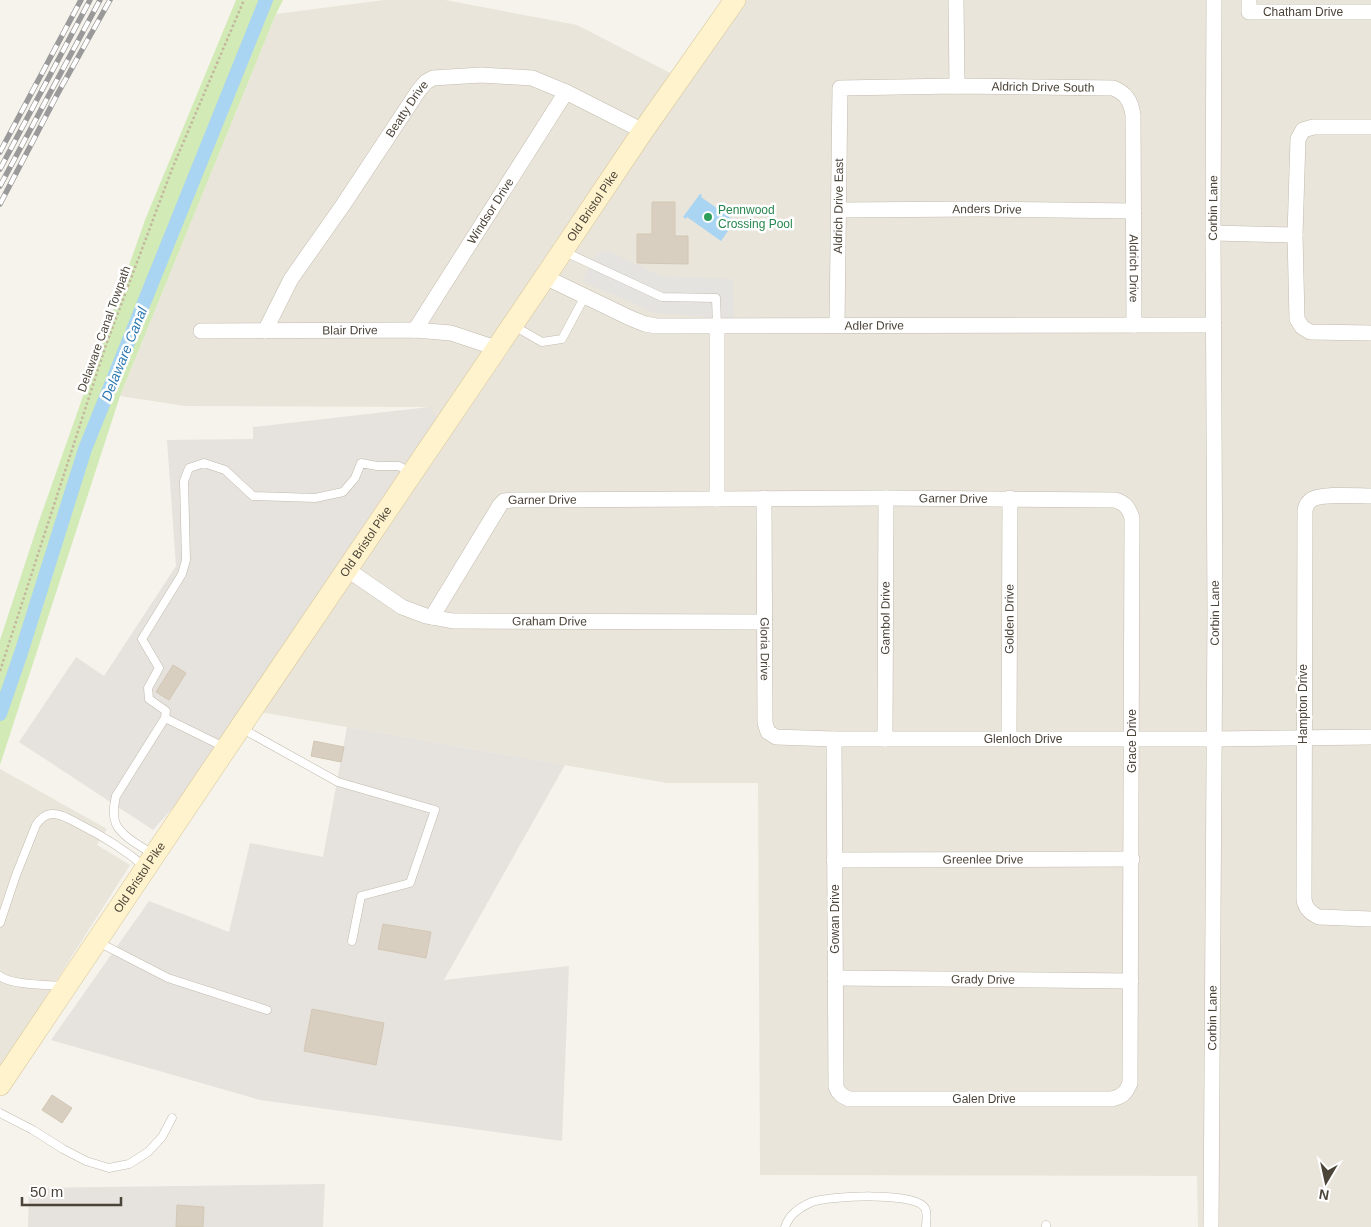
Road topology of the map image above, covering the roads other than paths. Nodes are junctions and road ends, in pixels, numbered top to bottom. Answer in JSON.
{"nodes":[{"id":1,"x":734,"y":0,"type":"edge"},
{"id":2,"x":956,"y":0,"type":"edge"},
{"id":3,"x":1214,"y":0,"type":"edge"},
{"id":4,"x":1249,"y":0,"type":"edge"},
{"id":5,"x":1371,"y":12,"type":"edge"},
{"id":6,"x":957,"y":86,"type":"junction"},
{"id":7,"x":840,"y":88,"type":"joint"},
{"id":8,"x":566,"y":92,"type":"junction"},
{"id":9,"x":1371,"y":127,"type":"edge"},
{"id":10,"x":643,"y":131,"type":"junction"},
{"id":11,"x":839,"y":210,"type":"junction"},
{"id":12,"x":1134,"y":211,"type":"junction"},
{"id":13,"x":1213,"y":233,"type":"junction"},
{"id":14,"x":1295,"y":235,"type":"junction"},
{"id":15,"x":563,"y":251,"type":"junction"},
{"id":16,"x":545,"y":277,"type":"junction"},
{"id":17,"x":585,"y":296,"type":"junction"},
{"id":18,"x":512,"y":325,"type":"junction"},
{"id":19,"x":837,"y":325,"type":"junction"},
{"id":20,"x":1134,"y":325,"type":"junction"},
{"id":21,"x":1214,"y":325,"type":"junction"},
{"id":22,"x":717,"y":326,"type":"junction"},
{"id":23,"x":416,"y":330,"type":"junction"},
{"id":24,"x":201,"y":331,"type":"dead end"},
{"id":25,"x":265,"y":331,"type":"junction"},
{"id":26,"x":1371,"y":333,"type":"edge"},
{"id":27,"x":496,"y":348,"type":"junction"},
{"id":28,"x":412,"y":474,"type":"junction"},
{"id":29,"x":1371,"y":496,"type":"edge"},
{"id":30,"x":717,"y":498,"type":"junction"},
{"id":31,"x":764,"y":498,"type":"junction"},
{"id":32,"x":886,"y":498,"type":"junction"},
{"id":33,"x":1010,"y":498,"type":"junction"},
{"id":34,"x":348,"y":570,"type":"junction"},
{"id":35,"x":432,"y":617,"type":"junction"},
{"id":36,"x":765,"y":622,"type":"junction"},
{"id":37,"x":165,"y":718,"type":"junction"},
{"id":38,"x":240,"y":728,"type":"junction"},
{"id":39,"x":1132,"y":738,"type":"junction"},
{"id":40,"x":1303,"y":738,"type":"junction"},
{"id":41,"x":1371,"y":738,"type":"edge"},
{"id":42,"x":834,"y":739,"type":"junction"},
{"id":43,"x":885,"y":739,"type":"junction"},
{"id":44,"x":1009,"y":739,"type":"junction"},
{"id":45,"x":1214,"y":739,"type":"junction"},
{"id":46,"x":226,"y":748,"type":"junction"},
{"id":47,"x":1132,"y":859,"type":"junction"},
{"id":48,"x":834,"y":860,"type":"junction"},
{"id":49,"x":150,"y":861,"type":"junction"},
{"id":50,"x":1371,"y":919,"type":"edge"},
{"id":51,"x":0,"y":923,"type":"edge"},
{"id":52,"x":352,"y":941,"type":"dead end"},
{"id":53,"x":96,"y":942,"type":"junction"},
{"id":54,"x":0,"y":976,"type":"edge"},
{"id":55,"x":835,"y":978,"type":"junction"},
{"id":56,"x":1131,"y":981,"type":"junction"},
{"id":57,"x":66,"y":986,"type":"junction"},
{"id":58,"x":267,"y":1010,"type":"dead end"},
{"id":59,"x":0,"y":1085,"type":"edge"},
{"id":60,"x":1124,"y":1094,"type":"joint"},
{"id":61,"x":842,"y":1096,"type":"joint"},
{"id":62,"x":0,"y":1112,"type":"edge"},
{"id":63,"x":172,"y":1118,"type":"dead end"},
{"id":64,"x":785,"y":1227,"type":"edge"},
{"id":65,"x":926,"y":1227,"type":"edge"},
{"id":66,"x":1211,"y":1227,"type":"edge"}],
"edges":[{"from":1,"to":10,"type":"main road","name":"Old Bristol Pike"},
{"from":2,"to":6,"type":"street"},
{"from":3,"to":13,"type":"street","name":"Corbin Lane"},
{"from":4,"to":5,"type":"street","name":"Chatham Drive"},
{"from":6,"to":7,"type":"street","name":"Aldrich Drive South"},
{"from":6,"to":12,"type":"street","name":"Aldrich Drive South"},
{"from":7,"to":11,"type":"street","name":"Aldrich Drive East"},
{"from":8,"to":10,"type":"street","name":"Beatty Drive"},
{"from":8,"to":23,"type":"street","name":"Windsor Drive"},
{"from":8,"to":25,"type":"street","name":"Beatty Drive"},
{"from":9,"to":14,"type":"street"},
{"from":10,"to":15,"type":"main road","name":"Old Bristol Pike"},
{"from":11,"to":12,"type":"street","name":"Anders Drive"},
{"from":11,"to":19,"type":"street","name":"Aldrich Drive East"},
{"from":12,"to":20,"type":"street","name":"Aldrich Drive"},
{"from":13,"to":14,"type":"street"},
{"from":13,"to":21,"type":"street","name":"Corbin Lane"},
{"from":14,"to":26,"type":"street"},
{"from":15,"to":16,"type":"main road","name":"Old Bristol Pike"},
{"from":15,"to":22,"type":"lane"},
{"from":16,"to":17,"type":"street","name":"Adler Drive"},
{"from":16,"to":18,"type":"main road","name":"Old Bristol Pike"},
{"from":17,"to":18,"type":"lane"},
{"from":17,"to":22,"type":"street","name":"Adler Drive"},
{"from":18,"to":27,"type":"main road","name":"Old Bristol Pike"},
{"from":19,"to":20,"type":"street","name":"Adler Drive"},
{"from":19,"to":22,"type":"street","name":"Adler Drive"},
{"from":20,"to":21,"type":"street","name":"Adler Drive"},
{"from":21,"to":45,"type":"street","name":"Corbin Lane"},
{"from":22,"to":30,"type":"street"},
{"from":23,"to":25,"type":"street","name":"Blair Drive"},
{"from":23,"to":27,"type":"street","name":"Blair Drive"},
{"from":24,"to":25,"type":"street","name":"Blair Drive"},
{"from":27,"to":28,"type":"main road","name":"Old Bristol Pike"},
{"from":28,"to":34,"type":"main road","name":"Old Bristol Pike"},
{"from":28,"to":37,"type":"lane"},
{"from":29,"to":40,"type":"street","name":"Hampton Drive"},
{"from":30,"to":31,"type":"street","name":"Garner Drive"},
{"from":30,"to":35,"type":"street","name":"Garner Drive"},
{"from":31,"to":32,"type":"street","name":"Garner Drive"},
{"from":31,"to":36,"type":"street","name":"Gloria Drive"},
{"from":32,"to":33,"type":"street","name":"Garner Drive"},
{"from":32,"to":43,"type":"street","name":"Gambol Drive"},
{"from":33,"to":39,"type":"street","name":"Grace Drive"},
{"from":33,"to":44,"type":"street","name":"Golden Drive"},
{"from":34,"to":35,"type":"street","name":"Graham Drive"},
{"from":34,"to":38,"type":"main road","name":"Old Bristol Pike"},
{"from":35,"to":36,"type":"street","name":"Graham Drive"},
{"from":36,"to":42,"type":"street","name":"Gloria Drive"},
{"from":37,"to":46,"type":"lane"},
{"from":37,"to":49,"type":"lane"},
{"from":38,"to":46,"type":"main road","name":"Old Bristol Pike"},
{"from":38,"to":52,"type":"lane"},
{"from":39,"to":44,"type":"street","name":"Glenloch Drive"},
{"from":39,"to":45,"type":"street","name":"Glenloch Drive"},
{"from":39,"to":47,"type":"street","name":"Grace Drive"},
{"from":40,"to":41,"type":"street","name":"Glenloch Drive"},
{"from":40,"to":45,"type":"street","name":"Glenloch Drive"},
{"from":40,"to":50,"type":"street","name":"Hampton Drive"},
{"from":42,"to":43,"type":"street","name":"Glenloch Drive"},
{"from":42,"to":48,"type":"street","name":"Gowan Drive"},
{"from":43,"to":44,"type":"street","name":"Glenloch Drive"},
{"from":45,"to":66,"type":"street","name":"Corbin Lane"},
{"from":46,"to":49,"type":"main road","name":"Old Bristol Pike"},
{"from":47,"to":48,"type":"street","name":"Greenlee Drive"},
{"from":47,"to":56,"type":"street","name":"Grace Drive"},
{"from":48,"to":55,"type":"street","name":"Gowan Drive"},
{"from":49,"to":51,"type":"lane"},
{"from":49,"to":53,"type":"main road","name":"Old Bristol Pike"},
{"from":53,"to":57,"type":"main road","name":"Old Bristol Pike"},
{"from":53,"to":58,"type":"lane"},
{"from":54,"to":57,"type":"lane"},
{"from":55,"to":56,"type":"street","name":"Grady Drive"},
{"from":55,"to":61,"type":"street","name":"Gowan Drive"},
{"from":56,"to":60,"type":"street","name":"Grace Drive"},
{"from":57,"to":59,"type":"main road","name":"Old Bristol Pike"},
{"from":60,"to":61,"type":"street","name":"Galen Drive"},
{"from":62,"to":63,"type":"lane"},
{"from":64,"to":65,"type":"lane"}]}
